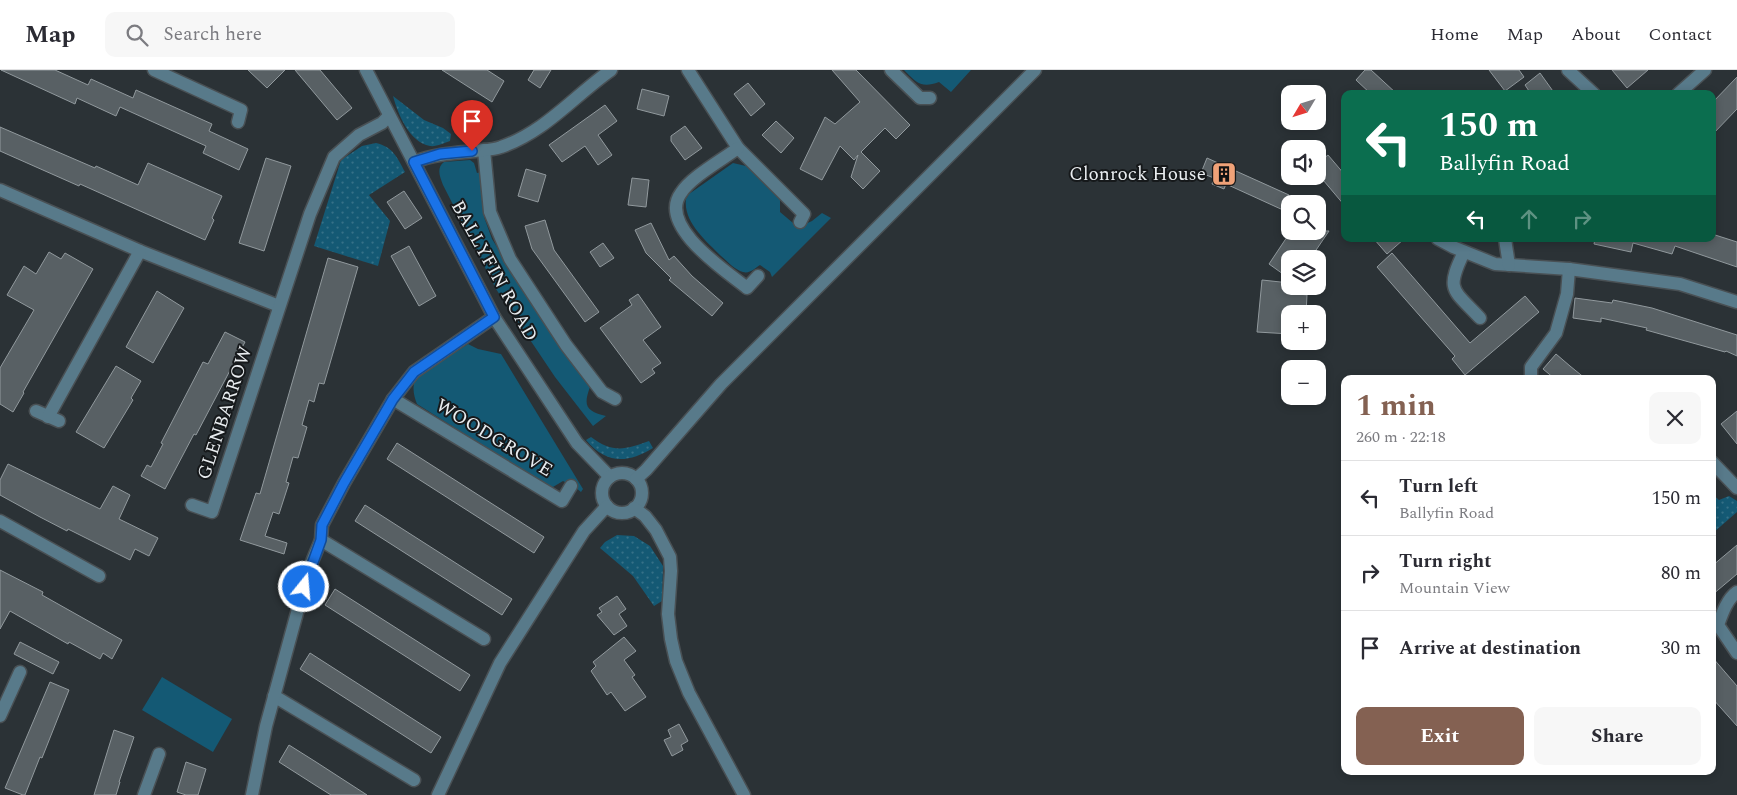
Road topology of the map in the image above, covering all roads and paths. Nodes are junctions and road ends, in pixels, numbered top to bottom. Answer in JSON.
{"nodes":[{"id":1,"x":154,"y":70,"type":"edge"},
{"id":2,"x":366,"y":70,"type":"edge"},
{"id":3,"x":611,"y":70,"type":"edge"},
{"id":4,"x":688,"y":70,"type":"edge"},
{"id":5,"x":891,"y":70,"type":"edge"},
{"id":6,"x":1035,"y":70,"type":"edge"},
{"id":7,"x":1568,"y":70,"type":"edge"},
{"id":8,"x":1705,"y":70,"type":"edge"},
{"id":9,"x":1590,"y":90,"type":"edge"},
{"id":10,"x":1682,"y":90,"type":"edge"},
{"id":11,"x":930,"y":98,"type":"dead end"},
{"id":12,"x":389,"y":116,"type":"junction"},
{"id":13,"x":238,"y":122,"type":"dead end"},
{"id":14,"x":738,"y":148,"type":"junction"},
{"id":15,"x":484,"y":150,"type":"junction"},
{"id":16,"x":414,"y":162,"type":"junction"},
{"id":17,"x":0,"y":190,"type":"edge"},
{"id":18,"x":800,"y":222,"type":"dead end"},
{"id":19,"x":1444,"y":242,"type":"edge"},
{"id":20,"x":1505,"y":242,"type":"edge"},
{"id":21,"x":140,"y":251,"type":"junction"},
{"id":22,"x":1464,"y":252,"type":"junction"},
{"id":23,"x":1509,"y":265,"type":"junction"},
{"id":24,"x":1570,"y":269,"type":"junction"},
{"id":25,"x":758,"y":276,"type":"dead end"},
{"id":26,"x":1737,"y":302,"type":"edge"},
{"id":27,"x":280,"y":306,"type":"junction"},
{"id":28,"x":494,"y":317,"type":"junction"},
{"id":29,"x":1480,"y":318,"type":"dead end"},
{"id":30,"x":1531,"y":375,"type":"edge"},
{"id":31,"x":602,"y":392,"type":"junction"},
{"id":32,"x":393,"y":399,"type":"junction"},
{"id":33,"x":615,"y":399,"type":"dead end"},
{"id":34,"x":595,"y":403,"type":"dead end"},
{"id":35,"x":36,"y":411,"type":"dead end"},
{"id":36,"x":1716,"y":466,"type":"edge"},
{"id":37,"x":610,"y":477,"type":"junction"},
{"id":38,"x":636,"y":479,"type":"junction"},
{"id":39,"x":571,"y":486,"type":"dead end"},
{"id":40,"x":1737,"y":488,"type":"edge"},
{"id":41,"x":192,"y":505,"type":"dead end"},
{"id":42,"x":607,"y":506,"type":"junction"},
{"id":43,"x":634,"y":508,"type":"junction"},
{"id":44,"x":0,"y":521,"type":"edge"},
{"id":45,"x":321,"y":540,"type":"junction"},
{"id":46,"x":100,"y":576,"type":"dead end"},
{"id":47,"x":1737,"y":592,"type":"edge"},
{"id":48,"x":484,"y":639,"type":"dead end"},
{"id":49,"x":1737,"y":653,"type":"edge"},
{"id":50,"x":20,"y":672,"type":"dead end"},
{"id":51,"x":274,"y":696,"type":"junction"},
{"id":52,"x":0,"y":716,"type":"edge"},
{"id":53,"x":159,"y":754,"type":"dead end"},
{"id":54,"x":414,"y":780,"type":"dead end"},
{"id":55,"x":144,"y":795,"type":"edge"},
{"id":56,"x":252,"y":795,"type":"edge"},
{"id":57,"x":438,"y":795,"type":"edge"},
{"id":58,"x":744,"y":795,"type":"edge"}],
"edges":[{"from":1,"to":13,"type":"street"},
{"from":2,"to":12,"type":"street","name":"BALLYFIN ROAD"},
{"from":3,"to":15,"type":"street"},
{"from":4,"to":14,"type":"street"},
{"from":5,"to":11,"type":"street"},
{"from":6,"to":38,"type":"street"},
{"from":7,"to":9,"type":"street"},
{"from":8,"to":10,"type":"street"},
{"from":12,"to":16,"type":"street","name":"BALLYFIN ROAD"},
{"from":12,"to":27,"type":"street","name":"GLENBARROW"},
{"from":14,"to":18,"type":"street"},
{"from":14,"to":25,"type":"street"},
{"from":15,"to":16,"type":"street"},
{"from":15,"to":31,"type":"street"},
{"from":16,"to":28,"type":"street","name":"BALLYFIN ROAD"},
{"from":17,"to":21,"type":"street"},
{"from":19,"to":22,"type":"street"},
{"from":20,"to":23,"type":"street"},
{"from":21,"to":27,"type":"street"},
{"from":21,"to":35,"type":"street"},
{"from":22,"to":23,"type":"street"},
{"from":22,"to":29,"type":"street"},
{"from":23,"to":24,"type":"street"},
{"from":24,"to":26,"type":"street"},
{"from":24,"to":30,"type":"street"},
{"from":27,"to":41,"type":"street","name":"GLENBARROW"},
{"from":28,"to":32,"type":"street"},
{"from":28,"to":37,"type":"street","name":"BALLYFIN ROAD"},
{"from":31,"to":33,"type":"street"},
{"from":31,"to":34,"type":"street"},
{"from":32,"to":39,"type":"street","name":"WOODGROVE"},
{"from":32,"to":45,"type":"street"},
{"from":36,"to":40,"type":"street"},
{"from":37,"to":38,"type":"street"},
{"from":37,"to":42,"type":"street"},
{"from":38,"to":43,"type":"street"},
{"from":42,"to":43,"type":"street"},
{"from":42,"to":57,"type":"street"},
{"from":43,"to":58,"type":"street"},
{"from":44,"to":46,"type":"street"},
{"from":45,"to":48,"type":"street"},
{"from":45,"to":51,"type":"street"},
{"from":47,"to":49,"type":"street"},
{"from":50,"to":52,"type":"street"},
{"from":51,"to":54,"type":"street"},
{"from":51,"to":56,"type":"street"},
{"from":53,"to":55,"type":"street"}]}
